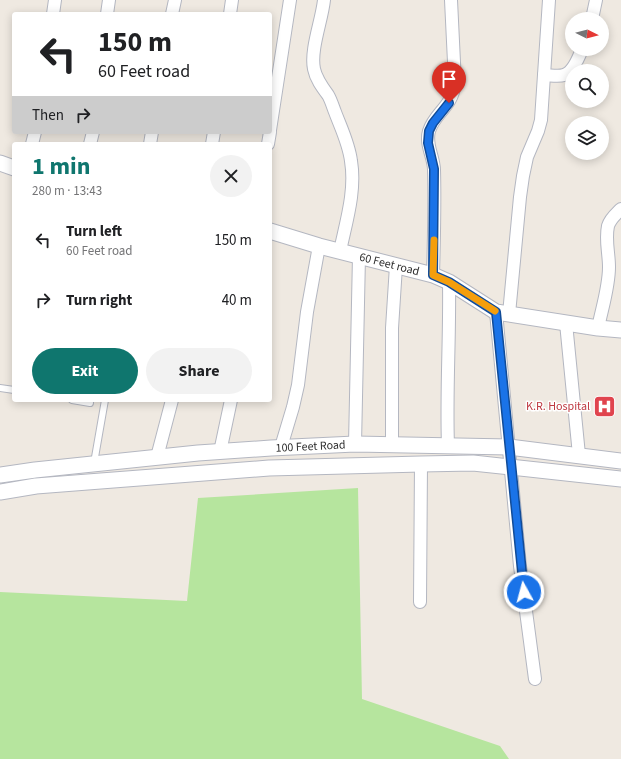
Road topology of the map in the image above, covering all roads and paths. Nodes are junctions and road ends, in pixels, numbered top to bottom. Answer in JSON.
{"nodes":[{"id":1,"x":55,"y":0,"type":"edge"},
{"id":2,"x":109,"y":0,"type":"edge"},
{"id":3,"x":175,"y":0,"type":"edge"},
{"id":4,"x":232,"y":0,"type":"edge"},
{"id":5,"x":290,"y":0,"type":"edge"},
{"id":6,"x":324,"y":0,"type":"edge"},
{"id":7,"x":451,"y":0,"type":"edge"},
{"id":8,"x":548,"y":0,"type":"edge"},
{"id":9,"x":596,"y":0,"type":"edge"},
{"id":10,"x":53,"y":12,"type":"edge"},
{"id":11,"x":107,"y":12,"type":"edge"},
{"id":12,"x":172,"y":12,"type":"edge"},
{"id":13,"x":230,"y":12,"type":"edge"},
{"id":14,"x":593,"y":12,"type":"edge"},
{"id":15,"x":579,"y":56,"type":"edge"},
{"id":16,"x":544,"y":75,"type":"junction"},
{"id":17,"x":272,"y":118,"type":"edge"},
{"id":18,"x":0,"y":163,"type":"edge"},
{"id":19,"x":12,"y":167,"type":"edge"},
{"id":20,"x":621,"y":209,"type":"edge"},
{"id":21,"x":272,"y":232,"type":"edge"},
{"id":22,"x":319,"y":246,"type":"junction"},
{"id":23,"x":340,"y":251,"type":"junction"},
{"id":24,"x":359,"y":256,"type":"junction"},
{"id":25,"x":396,"y":266,"type":"junction"},
{"id":26,"x":433,"y":275,"type":"junction"},
{"id":27,"x":449,"y":282,"type":"junction"},
{"id":28,"x":502,"y":313,"type":"junction"},
{"id":29,"x":566,"y":323,"type":"junction"},
{"id":30,"x":598,"y":328,"type":"junction"},
{"id":31,"x":621,"y":330,"type":"edge"},
{"id":32,"x":0,"y":388,"type":"edge"},
{"id":33,"x":12,"y":390,"type":"edge"},
{"id":34,"x":84,"y":402,"type":"edge"},
{"id":35,"x":105,"y":402,"type":"edge"},
{"id":36,"x":171,"y":402,"type":"edge"},
{"id":37,"x":231,"y":402,"type":"edge"},
{"id":38,"x":90,"y":403,"type":"dead end"},
{"id":39,"x":355,"y":444,"type":"junction"},
{"id":40,"x":392,"y":445,"type":"junction"},
{"id":41,"x":448,"y":446,"type":"junction"},
{"id":42,"x":509,"y":447,"type":"junction"},
{"id":43,"x":281,"y":448,"type":"junction"},
{"id":44,"x":220,"y":452,"type":"junction"},
{"id":45,"x":579,"y":455,"type":"junction"},
{"id":46,"x":157,"y":457,"type":"junction"},
{"id":47,"x":621,"y":461,"type":"edge"},
{"id":48,"x":94,"y":464,"type":"junction"},
{"id":49,"x":421,"y":464,"type":"junction"},
{"id":50,"x":511,"y":467,"type":"junction"},
{"id":51,"x":0,"y":476,"type":"edge"},
{"id":52,"x":621,"y":479,"type":"edge"},
{"id":53,"x":0,"y":492,"type":"edge"},
{"id":54,"x":420,"y":602,"type":"dead end"},
{"id":55,"x":535,"y":679,"type":"dead end"}],
"edges":[{"from":1,"to":10,"type":"street"},
{"from":2,"to":11,"type":"street"},
{"from":3,"to":12,"type":"street"},
{"from":4,"to":13,"type":"street"},
{"from":5,"to":17,"type":"street"},
{"from":6,"to":23,"type":"street"},
{"from":7,"to":26,"type":"street"},
{"from":8,"to":16,"type":"street"},
{"from":9,"to":14,"type":"street"},
{"from":15,"to":16,"type":"street"},
{"from":16,"to":28,"type":"street"},
{"from":18,"to":19,"type":"street"},
{"from":20,"to":30,"type":"street"},
{"from":21,"to":22,"type":"street","name":"60 Feet road"},
{"from":22,"to":23,"type":"street","name":"60 Feet road"},
{"from":22,"to":43,"type":"street"},
{"from":23,"to":24,"type":"street","name":"60 Feet road"},
{"from":24,"to":25,"type":"street","name":"60 Feet road"},
{"from":24,"to":39,"type":"street"},
{"from":25,"to":26,"type":"street","name":"60 Feet road"},
{"from":25,"to":40,"type":"street"},
{"from":26,"to":27,"type":"street","name":"60 Feet road"},
{"from":27,"to":28,"type":"street","name":"60 Feet road"},
{"from":27,"to":41,"type":"street"},
{"from":28,"to":29,"type":"street","name":"60 Feet road"},
{"from":28,"to":42,"type":"street"},
{"from":29,"to":30,"type":"street","name":"60 Feet road"},
{"from":29,"to":45,"type":"street"},
{"from":30,"to":31,"type":"street","name":"60 Feet road"},
{"from":32,"to":33,"type":"lane"},
{"from":34,"to":38,"type":"lane"},
{"from":35,"to":48,"type":"lane"},
{"from":36,"to":46,"type":"street"},
{"from":37,"to":44,"type":"street"},
{"from":39,"to":40,"type":"street","name":"100 Feet Road"},
{"from":39,"to":43,"type":"street","name":"100 Feet Road"},
{"from":40,"to":41,"type":"street","name":"100 Feet Road"},
{"from":41,"to":42,"type":"street","name":"100 Feet Road"},
{"from":42,"to":45,"type":"street","name":"100 Feet Road"},
{"from":42,"to":50,"type":"street"},
{"from":43,"to":44,"type":"street","name":"100 Feet Road"},
{"from":44,"to":46,"type":"street","name":"100 Feet Road"},
{"from":45,"to":47,"type":"street","name":"100 Feet Road"},
{"from":46,"to":48,"type":"street","name":"100 Feet Road"},
{"from":48,"to":51,"type":"street","name":"100 Feet Road"},
{"from":49,"to":50,"type":"street","name":"100 Feet Road"},
{"from":49,"to":53,"type":"street","name":"100 Feet Road"},
{"from":49,"to":54,"type":"street"},
{"from":50,"to":52,"type":"street","name":"100 Feet Road"},
{"from":50,"to":55,"type":"street"}]}
